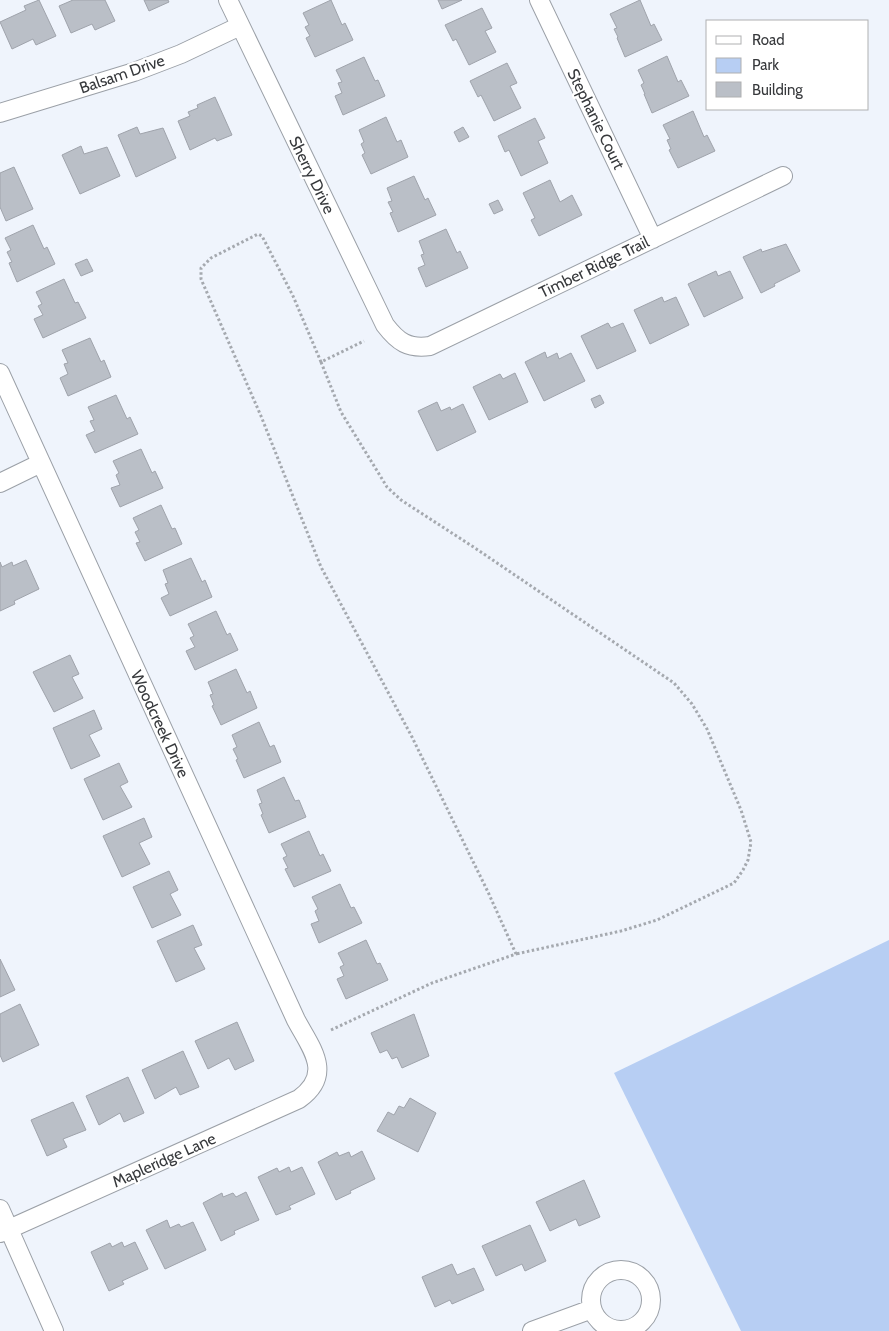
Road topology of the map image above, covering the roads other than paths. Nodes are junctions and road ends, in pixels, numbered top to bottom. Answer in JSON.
{"nodes":[{"id":1,"x":228,"y":0,"type":"edge"},
{"id":2,"x":540,"y":0,"type":"edge"},
{"id":3,"x":240,"y":26,"type":"junction"},
{"id":4,"x":0,"y":113,"type":"edge"},
{"id":5,"x":783,"y":176,"type":"dead end"},
{"id":6,"x":653,"y":239,"type":"junction"},
{"id":7,"x":404,"y":345,"type":"joint"},
{"id":8,"x":0,"y":373,"type":"edge"},
{"id":9,"x":41,"y":464,"type":"junction"},
{"id":10,"x":0,"y":483,"type":"edge"},
{"id":11,"x":317,"y":1075,"type":"joint"},
{"id":12,"x":0,"y":1209,"type":"edge"},
{"id":13,"x":5,"y":1231,"type":"edge"},
{"id":14,"x":592,"y":1309,"type":"dead end"},
{"id":15,"x":54,"y":1331,"type":"edge"},
{"id":16,"x":532,"y":1331,"type":"edge"}],
"edges":[{"from":1,"to":3,"type":"street","name":"Sherry Drive"},
{"from":2,"to":6,"type":"street","name":"Stephanie Court"},
{"from":3,"to":4,"type":"street","name":"Balsam Drive"},
{"from":3,"to":7,"type":"street","name":"Sherry Drive"},
{"from":5,"to":6,"type":"street","name":"Timber Ridge Trail"},
{"from":6,"to":7,"type":"street","name":"Timber Ridge Trail"},
{"from":8,"to":9,"type":"street","name":"Woodcreek Drive"},
{"from":9,"to":10,"type":"street"},
{"from":9,"to":11,"type":"street","name":"Woodcreek Drive"},
{"from":11,"to":13,"type":"street","name":"Mapleridge Lane"},
{"from":12,"to":13,"type":"street"},
{"from":13,"to":15,"type":"street"},
{"from":14,"to":16,"type":"street"}]}
